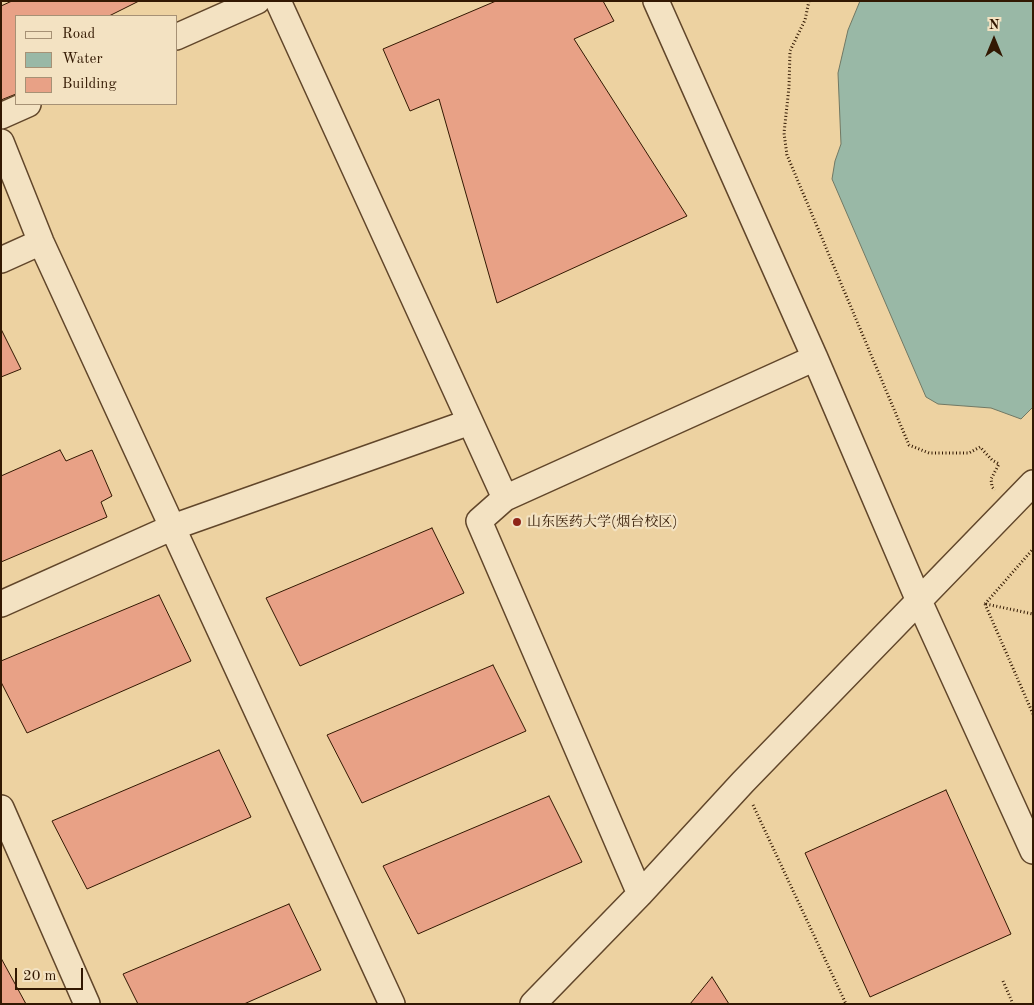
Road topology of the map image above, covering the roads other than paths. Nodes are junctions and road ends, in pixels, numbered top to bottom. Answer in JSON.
{"nodes":[{"id":1,"x":257,"y":1,"type":"edge"},
{"id":2,"x":278,"y":1,"type":"edge"},
{"id":3,"x":656,"y":1,"type":"edge"},
{"id":4,"x":178,"y":36,"type":"edge"},
{"id":5,"x":26,"y":105,"type":"edge"},
{"id":6,"x":1,"y":116,"type":"edge"},
{"id":7,"x":1,"y":142,"type":"edge"},
{"id":8,"x":41,"y":242,"type":"junction"},
{"id":9,"x":3,"y":255,"type":"edge"},
{"id":10,"x":815,"y":358,"type":"junction"},
{"id":11,"x":470,"y":422,"type":"junction"},
{"id":12,"x":1033,"y":483,"type":"edge"},
{"id":13,"x":505,"y":498,"type":"junction"},
{"id":14,"x":173,"y":528,"type":"junction"},
{"id":15,"x":919,"y":601,"type":"junction"},
{"id":16,"x":1,"y":604,"type":"edge"},
{"id":17,"x":1,"y":808,"type":"edge"},
{"id":18,"x":1033,"y":851,"type":"edge"},
{"id":19,"x":640,"y":894,"type":"junction"},
{"id":20,"x":87,"y":1004,"type":"edge"},
{"id":21,"x":392,"y":1004,"type":"edge"},
{"id":22,"x":533,"y":1004,"type":"edge"}],
"edges":[{"from":1,"to":4,"type":"street"},
{"from":2,"to":11,"type":"street"},
{"from":3,"to":10,"type":"street"},
{"from":5,"to":6,"type":"street"},
{"from":7,"to":8,"type":"street"},
{"from":8,"to":9,"type":"street"},
{"from":8,"to":14,"type":"street"},
{"from":10,"to":13,"type":"street"},
{"from":10,"to":15,"type":"street"},
{"from":11,"to":13,"type":"street"},
{"from":11,"to":14,"type":"street"},
{"from":12,"to":15,"type":"street"},
{"from":13,"to":19,"type":"street"},
{"from":14,"to":16,"type":"street"},
{"from":14,"to":21,"type":"street"},
{"from":15,"to":18,"type":"street"},
{"from":15,"to":19,"type":"street"},
{"from":17,"to":20,"type":"street"},
{"from":19,"to":22,"type":"street"}]}
